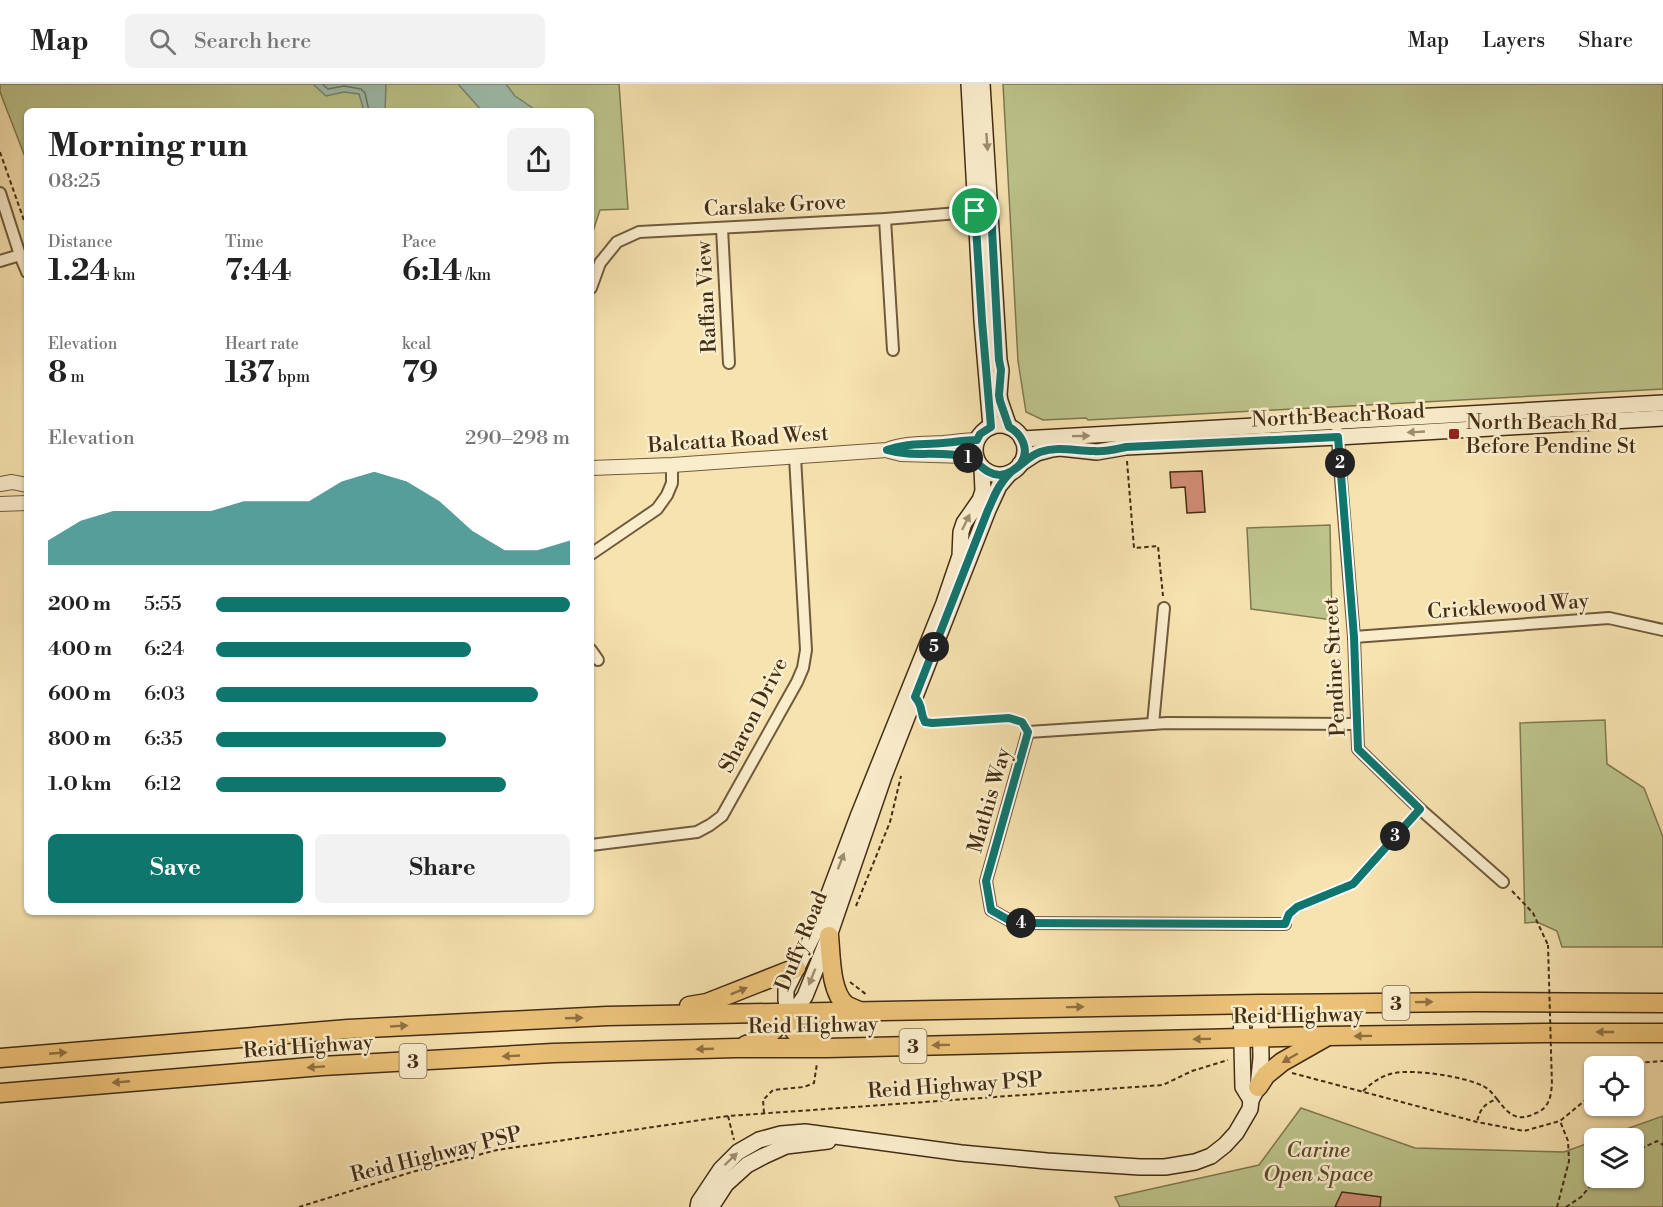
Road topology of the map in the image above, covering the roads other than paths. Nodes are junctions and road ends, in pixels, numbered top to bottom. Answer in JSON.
{"nodes":[{"id":1,"x":969,"y":84,"type":"edge"},
{"id":2,"x":982,"y":84,"type":"edge"},
{"id":3,"x":0,"y":193,"type":"edge"},
{"id":4,"x":983,"y":211,"type":"junction"},
{"id":5,"x":885,"y":219,"type":"junction"},
{"id":6,"x":722,"y":228,"type":"junction"},
{"id":7,"x":20,"y":255,"type":"junction"},
{"id":8,"x":0,"y":261,"type":"edge"},
{"id":9,"x":24,"y":265,"type":"edge"},
{"id":10,"x":594,"y":280,"type":"edge"},
{"id":11,"x":893,"y":350,"type":"dead end"},
{"id":12,"x":729,"y":363,"type":"dead end"},
{"id":13,"x":1663,"y":403,"type":"edge"},
{"id":14,"x":1663,"y":417,"type":"edge"},
{"id":15,"x":991,"y":427,"type":"junction"},
{"id":16,"x":1009,"y":427,"type":"junction"},
{"id":17,"x":1337,"y":430,"type":"junction"},
{"id":18,"x":977,"y":440,"type":"junction"},
{"id":19,"x":1022,"y":440,"type":"junction"},
{"id":20,"x":887,"y":450,"type":"junction"},
{"id":21,"x":795,"y":457,"type":"junction"},
{"id":22,"x":672,"y":465,"type":"junction"},
{"id":23,"x":980,"y":465,"type":"junction"},
{"id":24,"x":594,"y":468,"type":"edge"},
{"id":25,"x":1015,"y":469,"type":"junction"},
{"id":26,"x":0,"y":484,"type":"edge"},
{"id":27,"x":24,"y":484,"type":"edge"},
{"id":28,"x":24,"y":503,"type":"edge"},
{"id":29,"x":0,"y":504,"type":"edge"},
{"id":30,"x":594,"y":552,"type":"edge"},
{"id":31,"x":1164,"y":608,"type":"road end"},
{"id":32,"x":1663,"y":630,"type":"edge"},
{"id":33,"x":1354,"y":637,"type":"junction"},
{"id":34,"x":594,"y":654,"type":"edge"},
{"id":35,"x":598,"y":660,"type":"dead end"},
{"id":36,"x":1153,"y":724,"type":"junction"},
{"id":37,"x":1357,"y":724,"type":"junction"},
{"id":38,"x":594,"y":845,"type":"edge"},
{"id":39,"x":1503,"y":882,"type":"road end"},
{"id":40,"x":1285,"y":924,"type":"road end"},
{"id":41,"x":829,"y":936,"type":"junction"},
{"id":42,"x":796,"y":968,"type":"junction"},
{"id":43,"x":1663,"y":1003,"type":"edge"},
{"id":44,"x":1241,"y":1004,"type":"junction"},
{"id":45,"x":1260,"y":1004,"type":"junction"},
{"id":46,"x":859,"y":1011,"type":"junction"},
{"id":47,"x":789,"y":1013,"type":"junction"},
{"id":48,"x":607,"y":1016,"type":"junction"},
{"id":49,"x":1663,"y":1033,"type":"edge"},
{"id":50,"x":1327,"y":1036,"type":"junction"},
{"id":51,"x":1242,"y":1038,"type":"junction"},
{"id":52,"x":1261,"y":1038,"type":"junction"},
{"id":53,"x":736,"y":1048,"type":"junction"},
{"id":54,"x":827,"y":1048,"type":"junction"},
{"id":55,"x":0,"y":1058,"type":"edge"},
{"id":56,"x":0,"y":1093,"type":"edge"},
{"id":57,"x":1255,"y":1094,"type":"junction"},
{"id":58,"x":852,"y":1138,"type":"junction"},
{"id":59,"x":698,"y":1207,"type":"edge"},
{"id":60,"x":711,"y":1207,"type":"edge"}],
"edges":[{"from":1,"to":4,"type":"main road"},
{"from":2,"to":4,"type":"main road","one_way":true},
{"from":3,"to":7,"type":"street"},
{"from":4,"to":5,"type":"street","name":"Carslake Grove"},
{"from":4,"to":15,"type":"main road"},
{"from":4,"to":16,"type":"main road"},
{"from":5,"to":6,"type":"street","name":"Carslake Grove"},
{"from":5,"to":11,"type":"street"},
{"from":6,"to":10,"type":"street","name":"Carslake Grove"},
{"from":6,"to":12,"type":"street","name":"Raffan View"},
{"from":7,"to":8,"type":"street"},
{"from":7,"to":9,"type":"street"},
{"from":13,"to":17,"type":"main road","name":"North Beach Road"},
{"from":14,"to":17,"type":"main road","name":"North Beach Road","one_way":true},
{"from":15,"to":16,"type":"main road"},
{"from":15,"to":18,"type":"main road"},
{"from":16,"to":19,"type":"main road"},
{"from":19,"to":17,"type":"main road","name":"North Beach Road","one_way":true},
{"from":17,"to":25,"type":"main road","name":"North Beach Road"},
{"from":17,"to":33,"type":"street","name":"Pendine Street"},
{"from":18,"to":20,"type":"street","name":"Balcatta Road West"},
{"from":18,"to":23,"type":"main road"},
{"from":19,"to":25,"type":"main road"},
{"from":20,"to":21,"type":"street","name":"Balcatta Road West"},
{"from":20,"to":23,"type":"street","name":"Balcatta Road West"},
{"from":21,"to":22,"type":"street","name":"Balcatta Road West"},
{"from":21,"to":38,"type":"street","name":"Sharon Drive"},
{"from":22,"to":24,"type":"street","name":"Balcatta Road West"},
{"from":22,"to":30,"type":"street"},
{"from":23,"to":25,"type":"main road"},
{"from":42,"to":23,"type":"main road","name":"Duffy Road","one_way":true},
{"from":25,"to":41,"type":"main road","name":"Duffy Road"},
{"from":26,"to":27,"type":"street"},
{"from":28,"to":29,"type":"street"},
{"from":31,"to":36,"type":"street"},
{"from":32,"to":33,"type":"street","name":"Cricklewood Way"},
{"from":33,"to":37,"type":"street","name":"Pendine Street"},
{"from":34,"to":35,"type":"street"},
{"from":36,"to":37,"type":"street","name":"Mathis Way"},
{"from":36,"to":40,"type":"street","name":"Mathis Way"},
{"from":37,"to":39,"type":"street","name":"Pendine Street"},
{"from":41,"to":46,"type":"highway"},
{"from":41,"to":47,"type":"main road","name":"Duffy Road","one_way":true},
{"from":42,"to":47,"type":"main road","name":"Duffy Road"},
{"from":48,"to":42,"type":"highway","one_way":true},
{"from":45,"to":43,"type":"highway","name":"Reid Highway","number":"3","one_way":true},
{"from":44,"to":45,"type":"highway","name":"Reid Highway","number":"3"},
{"from":46,"to":44,"type":"highway","name":"Reid Highway","number":"3","one_way":true},
{"from":44,"to":51,"type":"main road"},
{"from":45,"to":52,"type":"main road"},
{"from":46,"to":47,"type":"highway","name":"Reid Highway","number":"3"},
{"from":47,"to":48,"type":"highway","name":"Reid Highway","number":"3"},
{"from":47,"to":53,"type":"highway"},
{"from":47,"to":54,"type":"highway"},
{"from":55,"to":48,"type":"highway","name":"Reid Highway","number":"3","one_way":true},
{"from":49,"to":50,"type":"highway","name":"Reid Highway","number":"3","one_way":true},
{"from":50,"to":52,"type":"highway","name":"Reid Highway","number":"3"},
{"from":50,"to":57,"type":"highway","one_way":true},
{"from":51,"to":52,"type":"highway","name":"Reid Highway","number":"3"},
{"from":51,"to":54,"type":"highway","name":"Reid Highway","number":"3","one_way":true},
{"from":51,"to":57,"type":"main road"},
{"from":52,"to":57,"type":"main road"},
{"from":53,"to":54,"type":"highway","name":"Reid Highway","number":"3"},
{"from":53,"to":56,"type":"highway","name":"Reid Highway","number":"3","one_way":true},
{"from":57,"to":58,"type":"main road"},
{"from":59,"to":58,"type":"main road","one_way":true},
{"from":58,"to":60,"type":"main road"}]}
